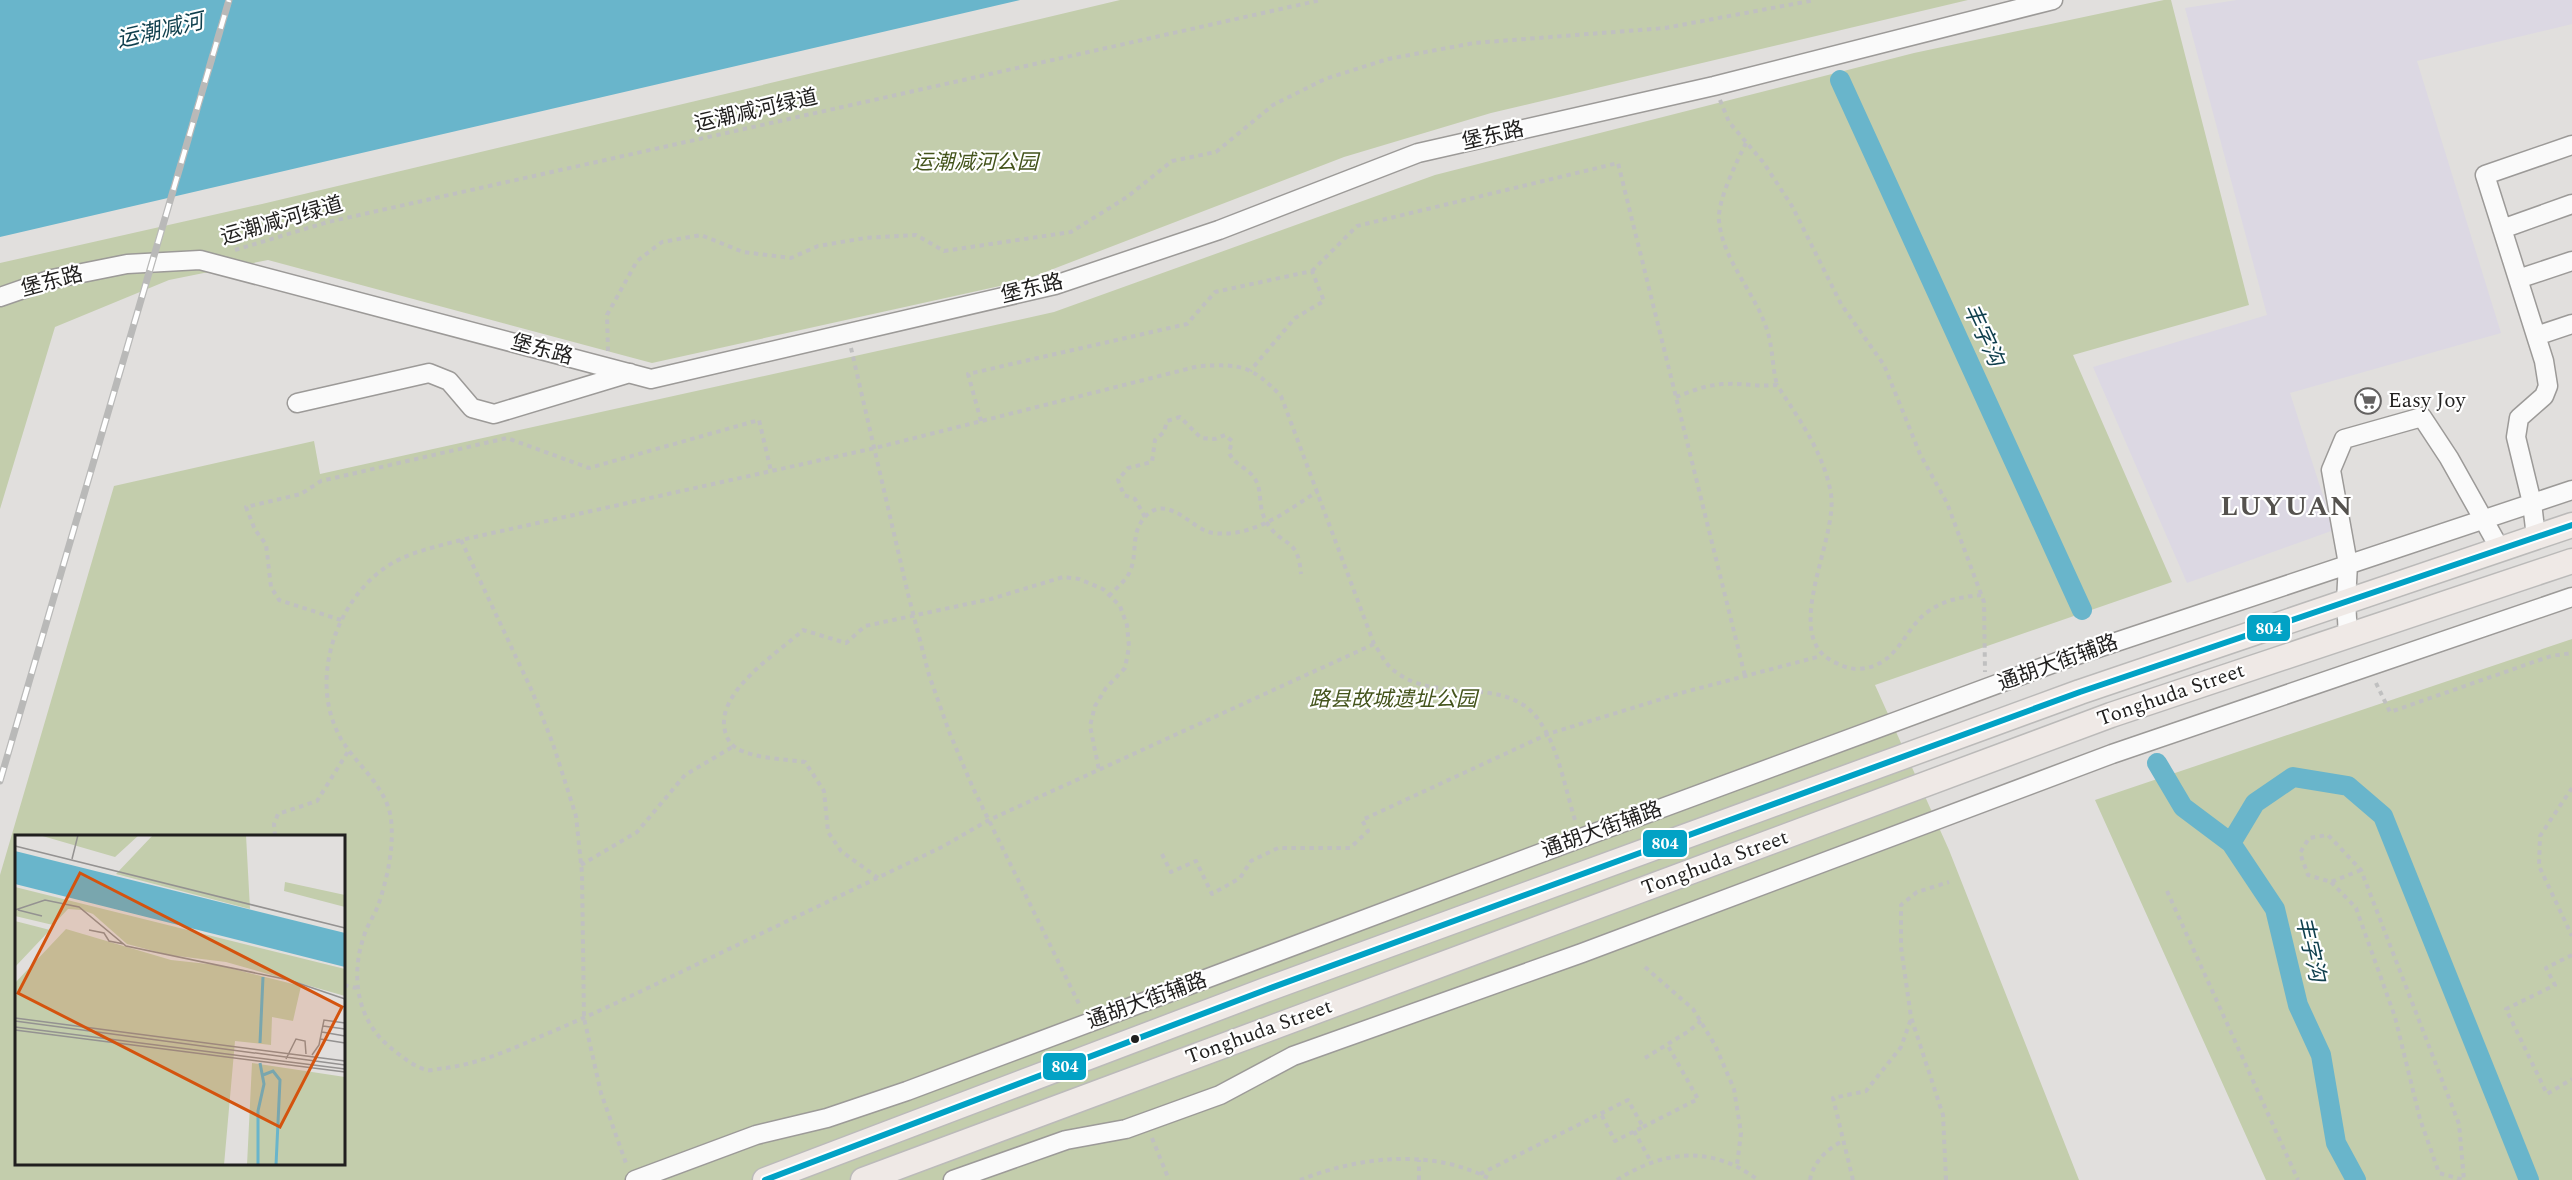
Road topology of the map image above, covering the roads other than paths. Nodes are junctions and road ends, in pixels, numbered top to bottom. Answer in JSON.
{"nodes":[{"id":1,"x":2053,"y":0,"type":"edge"},
{"id":2,"x":2572,"y":145,"type":"edge"},
{"id":3,"x":2572,"y":204,"type":"edge"},
{"id":4,"x":2502,"y":229,"type":"junction"},
{"id":5,"x":2572,"y":261,"type":"edge"},
{"id":6,"x":2518,"y":279,"type":"junction"},
{"id":7,"x":0,"y":297,"type":"edge"},
{"id":8,"x":2572,"y":324,"type":"edge"},
{"id":9,"x":2536,"y":336,"type":"junction"},
{"id":10,"x":630,"y":373,"type":"junction"},
{"id":11,"x":297,"y":403,"type":"dead end"},
{"id":12,"x":2572,"y":490,"type":"edge"},
{"id":13,"x":2532,"y":503,"type":"junction"},
{"id":14,"x":2485,"y":519,"type":"junction"},
{"id":15,"x":2572,"y":525,"type":"edge"},
{"id":16,"x":2536,"y":537,"type":"junction"},
{"id":17,"x":2500,"y":549,"type":"junction"},
{"id":18,"x":2572,"y":561,"type":"edge"},
{"id":19,"x":2348,"y":564,"type":"junction"},
{"id":20,"x":2572,"y":597,"type":"edge"},
{"id":21,"x":2346,"y":601,"type":"junction"},
{"id":22,"x":2348,"y":636,"type":"junction"},
{"id":23,"x":632,"y":1176,"type":"edge"},
{"id":24,"x":765,"y":1180,"type":"edge"},
{"id":25,"x":863,"y":1180,"type":"edge"},
{"id":26,"x":953,"y":1180,"type":"edge"}],
"edges":[{"from":1,"to":10,"type":"street","name":"堡东路"},
{"from":2,"to":4,"type":"street"},
{"from":3,"to":4,"type":"street"},
{"from":4,"to":6,"type":"street"},
{"from":5,"to":6,"type":"street"},
{"from":6,"to":9,"type":"street"},
{"from":7,"to":10,"type":"street","name":"堡东路"},
{"from":8,"to":9,"type":"street"},
{"from":9,"to":13,"type":"street"},
{"from":10,"to":11,"type":"street"},
{"from":12,"to":13,"type":"street","name":"通胡大街辅路"},
{"from":13,"to":14,"type":"street","name":"通胡大街辅路"},
{"from":13,"to":16,"type":"street"},
{"from":14,"to":17,"type":"street"},
{"from":14,"to":19,"type":"street","name":"通胡大街辅路"},
{"from":14,"to":19,"type":"street"},
{"from":15,"to":16,"type":"main road","name":"Tonghuda Street"},
{"from":16,"to":17,"type":"main road","name":"Tonghuda Street"},
{"from":17,"to":21,"type":"main road","name":"Tonghuda Street"},
{"from":18,"to":22,"type":"main road","name":"Tonghuda Street"},
{"from":19,"to":21,"type":"street"},
{"from":19,"to":23,"type":"street","name":"通胡大街辅路"},
{"from":20,"to":26,"type":"street"},
{"from":21,"to":22,"type":"street"},
{"from":21,"to":24,"type":"main road","name":"Tonghuda Street"},
{"from":22,"to":25,"type":"main road","name":"Tonghuda Street"}]}
